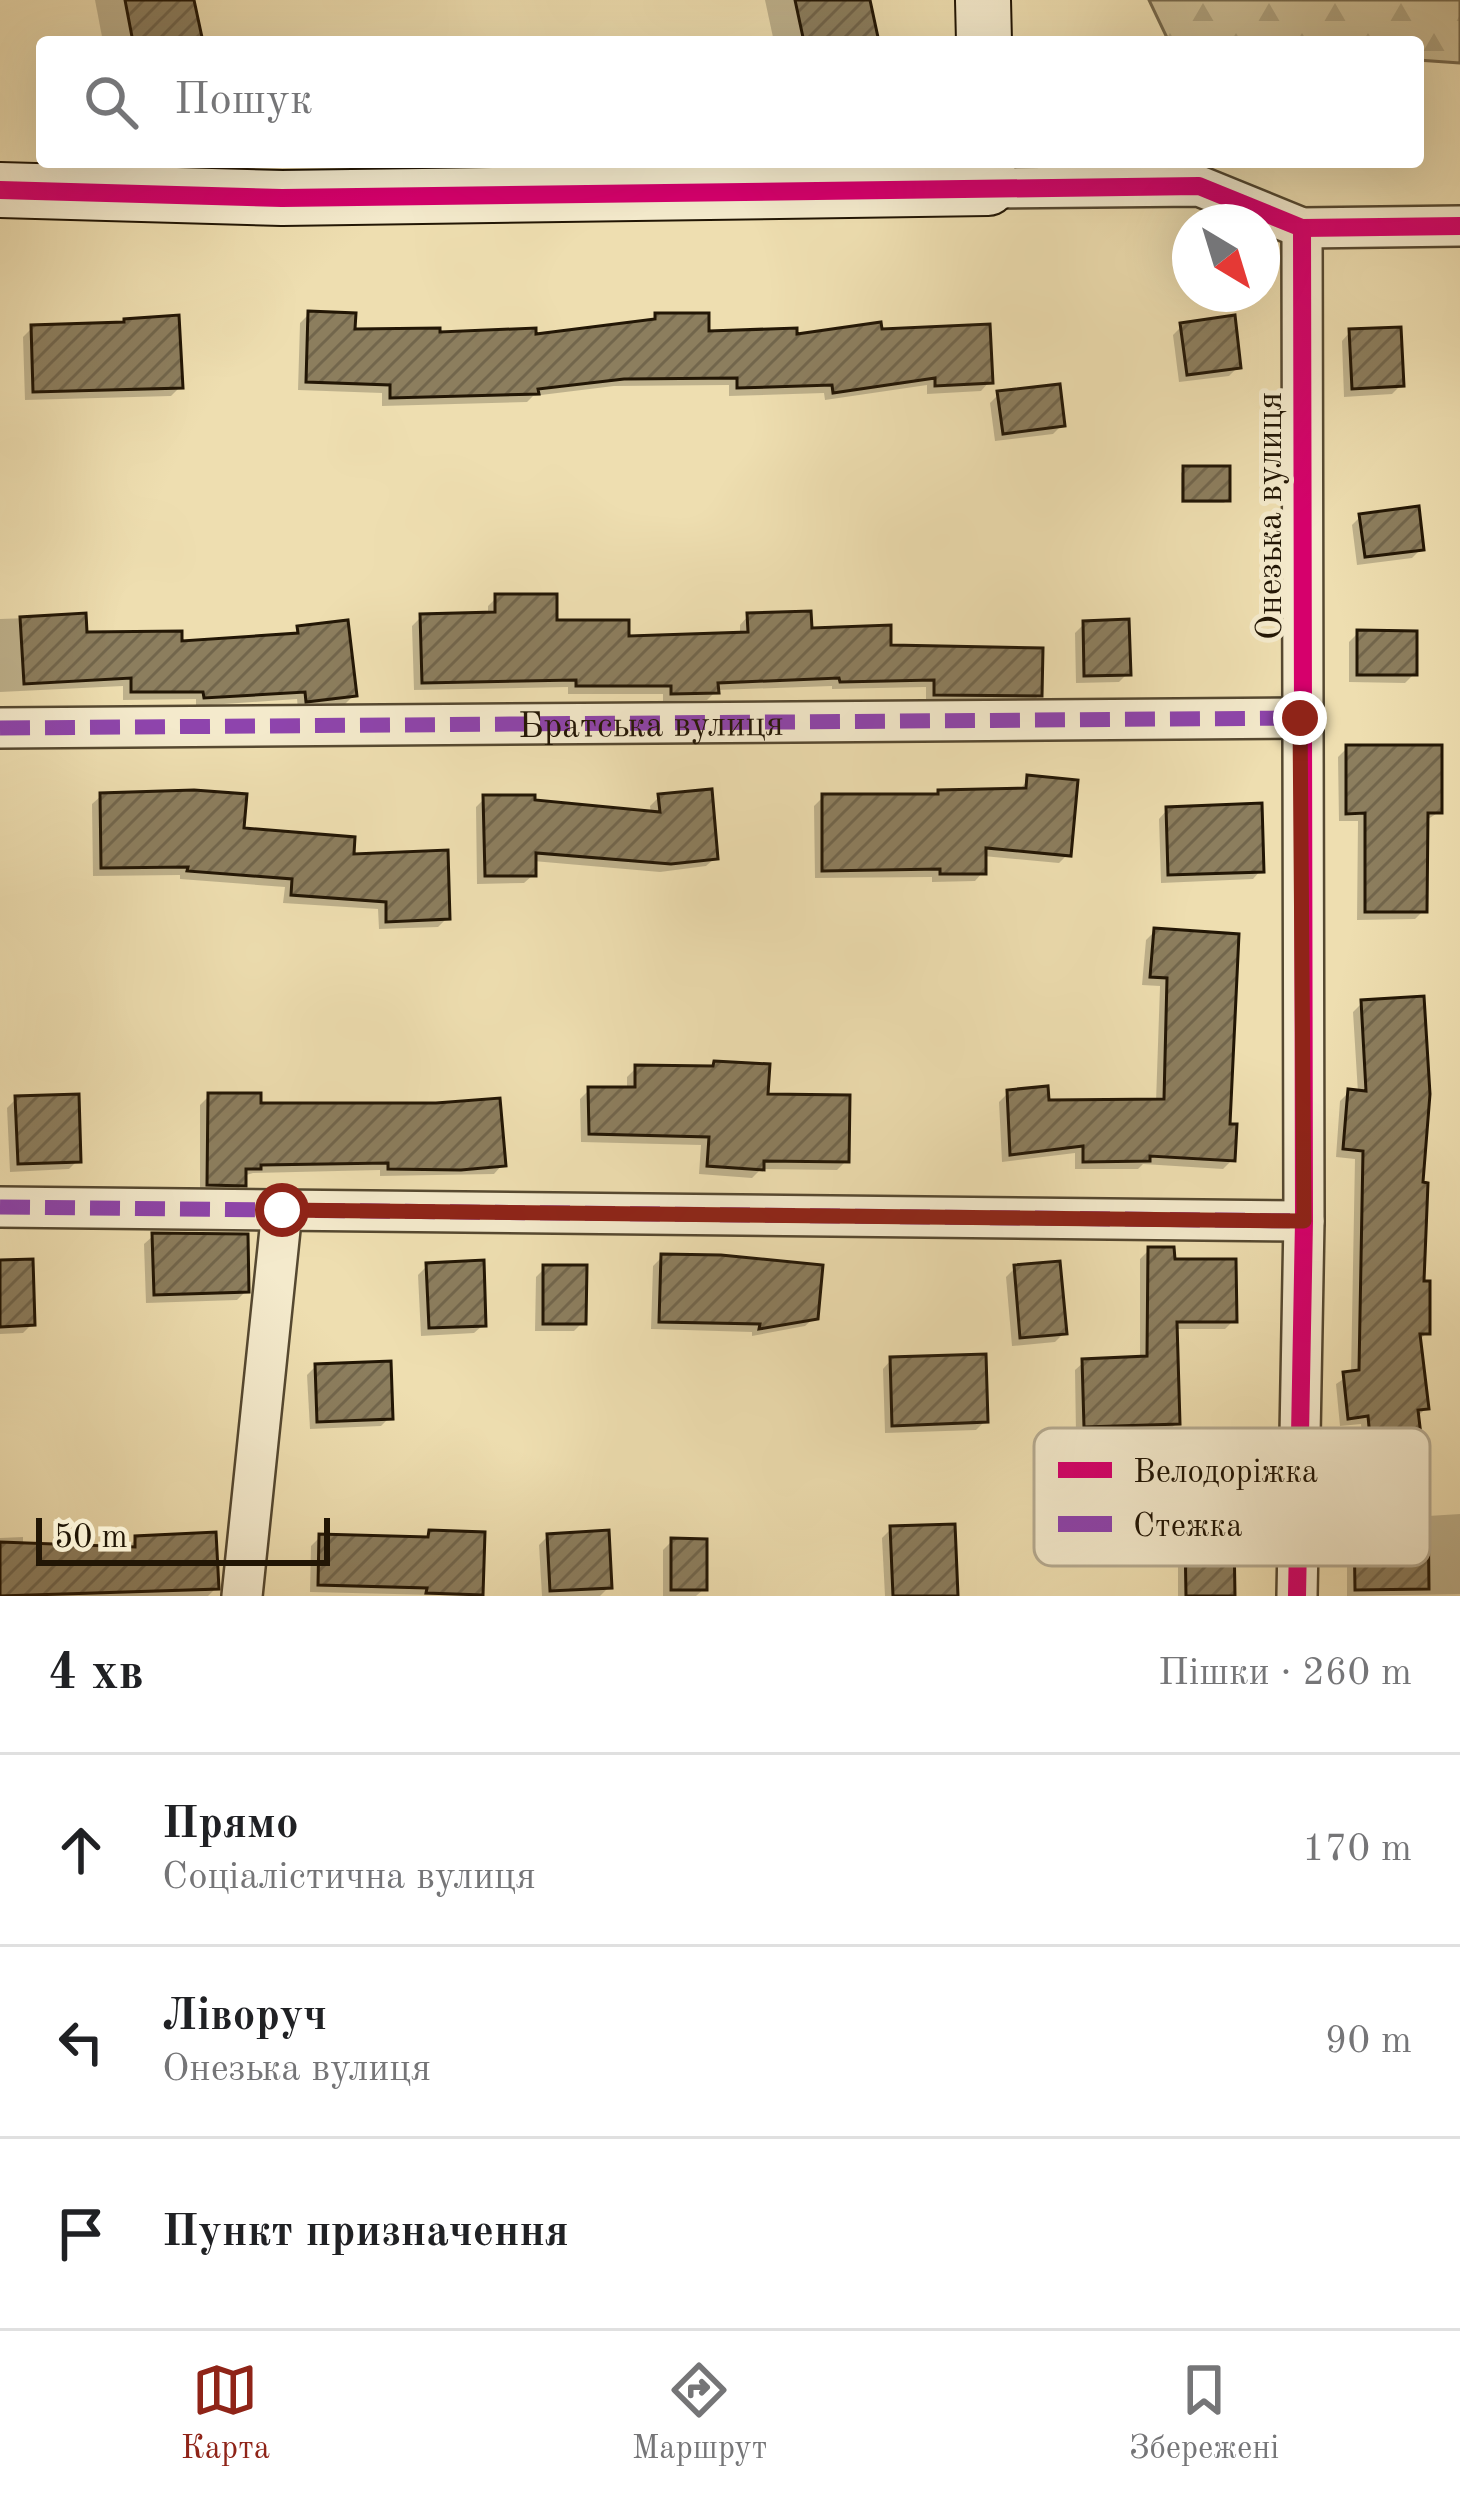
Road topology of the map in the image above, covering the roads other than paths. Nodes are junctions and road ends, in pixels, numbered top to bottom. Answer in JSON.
{"nodes":[{"id":1,"x":983,"y":0,"type":"edge"},
{"id":2,"x":984,"y":36,"type":"edge"},
{"id":3,"x":987,"y":175,"type":"edge"},
{"id":4,"x":0,"y":190,"type":"edge"},
{"id":5,"x":1460,"y":226,"type":"edge"},
{"id":6,"x":1302,"y":228,"type":"junction"},
{"id":7,"x":1300,"y":718,"type":"junction"},
{"id":8,"x":0,"y":728,"type":"edge"},
{"id":9,"x":0,"y":1208,"type":"edge"},
{"id":10,"x":282,"y":1210,"type":"junction"},
{"id":11,"x":1304,"y":1221,"type":"junction"},
{"id":12,"x":1301,"y":1428,"type":"edge"},
{"id":13,"x":1298,"y":1566,"type":"edge"},
{"id":14,"x":242,"y":1596,"type":"edge"},
{"id":15,"x":1298,"y":1596,"type":"edge"}],
"edges":[{"from":1,"to":2,"type":"street"},
{"from":3,"to":4,"type":"street"},
{"from":3,"to":6,"type":"street"},
{"from":5,"to":6,"type":"street"},
{"from":6,"to":7,"type":"street","name":"Онезька вулиця"},
{"from":7,"to":8,"type":"street","name":"Братська вулиця"},
{"from":7,"to":11,"type":"street","name":"Онезька вулиця"},
{"from":9,"to":10,"type":"street"},
{"from":10,"to":11,"type":"street"},
{"from":10,"to":14,"type":"street"},
{"from":11,"to":12,"type":"street","name":"Онезька вулиця"},
{"from":13,"to":15,"type":"street","name":"Онезька вулиця"}]}
